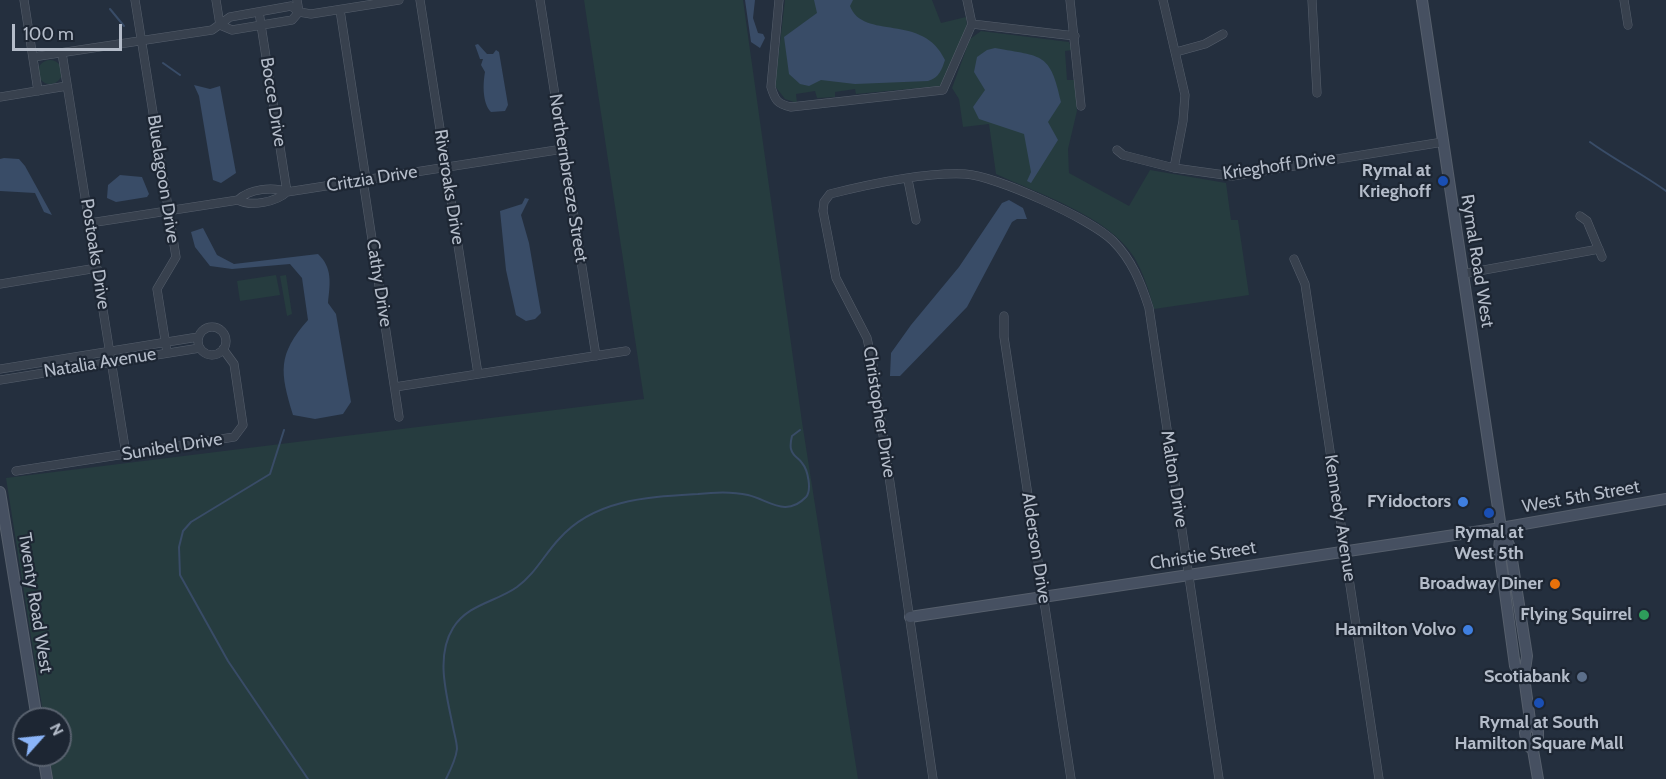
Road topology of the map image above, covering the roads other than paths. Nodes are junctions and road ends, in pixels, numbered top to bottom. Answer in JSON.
{"nodes":[{"id":1,"x":24,"y":0,"type":"edge"},
{"id":2,"x":135,"y":0,"type":"edge"},
{"id":3,"x":216,"y":0,"type":"edge"},
{"id":4,"x":297,"y":0,"type":"edge"},
{"id":5,"x":399,"y":0,"type":"edge"},
{"id":6,"x":420,"y":0,"type":"edge"},
{"id":7,"x":540,"y":0,"type":"edge"},
{"id":8,"x":779,"y":0,"type":"edge"},
{"id":9,"x":967,"y":0,"type":"edge"},
{"id":10,"x":1070,"y":0,"type":"edge"},
{"id":11,"x":1163,"y":0,"type":"edge"},
{"id":12,"x":1312,"y":0,"type":"edge"},
{"id":13,"x":1422,"y":0,"type":"edge"},
{"id":14,"x":1624,"y":0,"type":"edge"},
{"id":15,"x":378,"y":2,"type":"edge"},
{"id":16,"x":340,"y":10,"type":"junction"},
{"id":17,"x":259,"y":12,"type":"junction"},
{"id":18,"x":299,"y":12,"type":"junction"},
{"id":19,"x":972,"y":24,"type":"junction"},
{"id":20,"x":220,"y":25,"type":"junction"},
{"id":21,"x":262,"y":25,"type":"junction"},
{"id":22,"x":1628,"y":26,"type":"dead end"},
{"id":23,"x":1223,"y":34,"type":"dead end"},
{"id":24,"x":1075,"y":36,"type":"junction"},
{"id":25,"x":141,"y":40,"type":"junction"},
{"id":26,"x":1176,"y":52,"type":"junction"},
{"id":27,"x":62,"y":53,"type":"junction"},
{"id":28,"x":33,"y":57,"type":"junction"},
{"id":29,"x":67,"y":86,"type":"junction"},
{"id":30,"x":38,"y":91,"type":"junction"},
{"id":31,"x":1317,"y":93,"type":"dead end"},
{"id":32,"x":0,"y":97,"type":"edge"},
{"id":33,"x":1081,"y":106,"type":"dead end"},
{"id":34,"x":1443,"y":142,"type":"junction"},
{"id":35,"x":563,"y":149,"type":"junction"},
{"id":36,"x":1117,"y":150,"type":"dead end"},
{"id":37,"x":446,"y":168,"type":"junction"},
{"id":38,"x":1174,"y":168,"type":"junction"},
{"id":39,"x":364,"y":180,"type":"junction"},
{"id":40,"x":908,"y":180,"type":"junction"},
{"id":41,"x":287,"y":192,"type":"junction"},
{"id":42,"x":168,"y":211,"type":"junction"},
{"id":43,"x":1580,"y":216,"type":"dead end"},
{"id":44,"x":915,"y":220,"type":"dead end"},
{"id":45,"x":90,"y":223,"type":"junction"},
{"id":46,"x":1125,"y":256,"type":"joint"},
{"id":47,"x":1294,"y":259,"type":"dead end"},
{"id":48,"x":97,"y":268,"type":"junction"},
{"id":49,"x":1462,"y":274,"type":"junction"},
{"id":50,"x":0,"y":284,"type":"edge"},
{"id":51,"x":1004,"y":316,"type":"dead end"},
{"id":52,"x":198,"y":337,"type":"junction"},
{"id":53,"x":166,"y":348,"type":"junction"},
{"id":54,"x":200,"y":348,"type":"junction"},
{"id":55,"x":223,"y":349,"type":"junction"},
{"id":56,"x":626,"y":351,"type":"dead end"},
{"id":57,"x":111,"y":356,"type":"junction"},
{"id":58,"x":596,"y":356,"type":"junction"},
{"id":59,"x":0,"y":369,"type":"edge"},
{"id":60,"x":478,"y":374,"type":"junction"},
{"id":61,"x":0,"y":380,"type":"edge"},
{"id":62,"x":395,"y":387,"type":"junction"},
{"id":63,"x":399,"y":417,"type":"dead end"},
{"id":64,"x":126,"y":454,"type":"junction"},
{"id":65,"x":16,"y":471,"type":"dead end"},
{"id":66,"x":0,"y":492,"type":"edge"},
{"id":67,"x":1666,"y":499,"type":"edge"},
{"id":68,"x":1502,"y":528,"type":"junction"},
{"id":69,"x":1345,"y":551,"type":"junction"},
{"id":70,"x":1189,"y":575,"type":"junction"},
{"id":71,"x":1043,"y":597,"type":"junction"},
{"id":72,"x":910,"y":617,"type":"junction"},
{"id":73,"x":35,"y":707,"type":"edge"},
{"id":74,"x":933,"y":779,"type":"edge"},
{"id":75,"x":1071,"y":779,"type":"edge"},
{"id":76,"x":1219,"y":779,"type":"edge"},
{"id":77,"x":1379,"y":779,"type":"edge"},
{"id":78,"x":1538,"y":779,"type":"edge"}],
"edges":[{"from":1,"to":28,"type":"street"},
{"from":2,"to":25,"type":"street","name":"Bluelagoon Drive"},
{"from":3,"to":20,"type":"street"},
{"from":4,"to":18,"type":"street"},
{"from":5,"to":15,"type":"street"},
{"from":6,"to":37,"type":"street","name":"Riveroaks Drive"},
{"from":7,"to":35,"type":"street","name":"Northernbreeze Street"},
{"from":8,"to":19,"type":"street"},
{"from":9,"to":19,"type":"street"},
{"from":10,"to":24,"type":"street"},
{"from":11,"to":26,"type":"street"},
{"from":12,"to":31,"type":"street"},
{"from":13,"to":34,"type":"street","name":"Rymal Road West"},
{"from":14,"to":22,"type":"street"},
{"from":15,"to":16,"type":"street"},
{"from":16,"to":18,"type":"street"},
{"from":16,"to":39,"type":"street","name":"Cathy Drive"},
{"from":17,"to":18,"type":"street"},
{"from":17,"to":20,"type":"street"},
{"from":17,"to":21,"type":"street","name":"Bocce Drive"},
{"from":18,"to":21,"type":"street"},
{"from":19,"to":24,"type":"street"},
{"from":20,"to":21,"type":"street"},
{"from":20,"to":25,"type":"street"},
{"from":21,"to":41,"type":"street","name":"Bocce Drive"},
{"from":23,"to":26,"type":"street"},
{"from":24,"to":33,"type":"street"},
{"from":25,"to":27,"type":"street"},
{"from":25,"to":42,"type":"street","name":"Bluelagoon Drive"},
{"from":26,"to":38,"type":"street"},
{"from":27,"to":28,"type":"street"},
{"from":27,"to":29,"type":"street","name":"Postoaks Drive"},
{"from":28,"to":30,"type":"street"},
{"from":29,"to":30,"type":"street"},
{"from":29,"to":45,"type":"street","name":"Postoaks Drive"},
{"from":30,"to":32,"type":"street"},
{"from":34,"to":38,"type":"street","name":"Krieghoff Drive"},
{"from":34,"to":49,"type":"street","name":"Rymal Road West"},
{"from":35,"to":37,"type":"street","name":"Critzia Drive"},
{"from":35,"to":58,"type":"street","name":"Northernbreeze Street"},
{"from":36,"to":38,"type":"street","name":"Krieghoff Drive"},
{"from":37,"to":39,"type":"street","name":"Critzia Drive"},
{"from":37,"to":60,"type":"street","name":"Riveroaks Drive"},
{"from":39,"to":41,"type":"street","name":"Critzia Drive"},
{"from":39,"to":62,"type":"street","name":"Cathy Drive"},
{"from":40,"to":44,"type":"street"},
{"from":40,"to":46,"type":"street","name":"Christopher Drive"},
{"from":40,"to":72,"type":"street","name":"Christopher Drive"},
{"from":41,"to":42,"type":"street","name":"Critzia Drive"},
{"from":42,"to":45,"type":"street","name":"Critzia Drive"},
{"from":42,"to":53,"type":"street","name":"Bluelagoon Drive"},
{"from":43,"to":49,"type":"street"},
{"from":45,"to":48,"type":"street","name":"Postoaks Drive"},
{"from":46,"to":70,"type":"street","name":"Malton Drive"},
{"from":47,"to":69,"type":"street","name":"Kennedy Avenue"},
{"from":48,"to":50,"type":"street"},
{"from":48,"to":57,"type":"street","name":"Postoaks Drive"},
{"from":49,"to":68,"type":"street","name":"Rymal Road West"},
{"from":51,"to":71,"type":"street","name":"Alderson Drive"},
{"from":52,"to":53,"type":"street","name":"Natalia Avenue"},
{"from":52,"to":54,"type":"street"},
{"from":52,"to":55,"type":"street"},
{"from":53,"to":54,"type":"street","name":"Natalia Avenue"},
{"from":53,"to":57,"type":"street","name":"Natalia Avenue"},
{"from":54,"to":55,"type":"street"},
{"from":55,"to":64,"type":"street","name":"Sunibel Drive"},
{"from":56,"to":58,"type":"street"},
{"from":57,"to":59,"type":"street","name":"Natalia Avenue"},
{"from":57,"to":61,"type":"street","name":"Natalia Avenue"},
{"from":57,"to":64,"type":"street","name":"Postoaks Drive"},
{"from":58,"to":60,"type":"street"},
{"from":60,"to":62,"type":"street"},
{"from":62,"to":63,"type":"street","name":"Cathy Drive"},
{"from":64,"to":65,"type":"street","name":"Sunibel Drive"},
{"from":66,"to":73,"type":"street","name":"Twenty Road West"},
{"from":67,"to":68,"type":"street","name":"West 5th Street"},
{"from":68,"to":69,"type":"street","name":"Christie Street"},
{"from":68,"to":78,"type":"street","name":"Rymal Road West"},
{"from":69,"to":70,"type":"street","name":"Christie Street"},
{"from":69,"to":77,"type":"street","name":"Kennedy Avenue"},
{"from":70,"to":71,"type":"street","name":"Christie Street"},
{"from":70,"to":76,"type":"street","name":"Malton Drive"},
{"from":71,"to":72,"type":"street","name":"Christie Street"},
{"from":71,"to":75,"type":"street","name":"Alderson Drive"},
{"from":72,"to":74,"type":"street","name":"Christopher Drive"}]}
